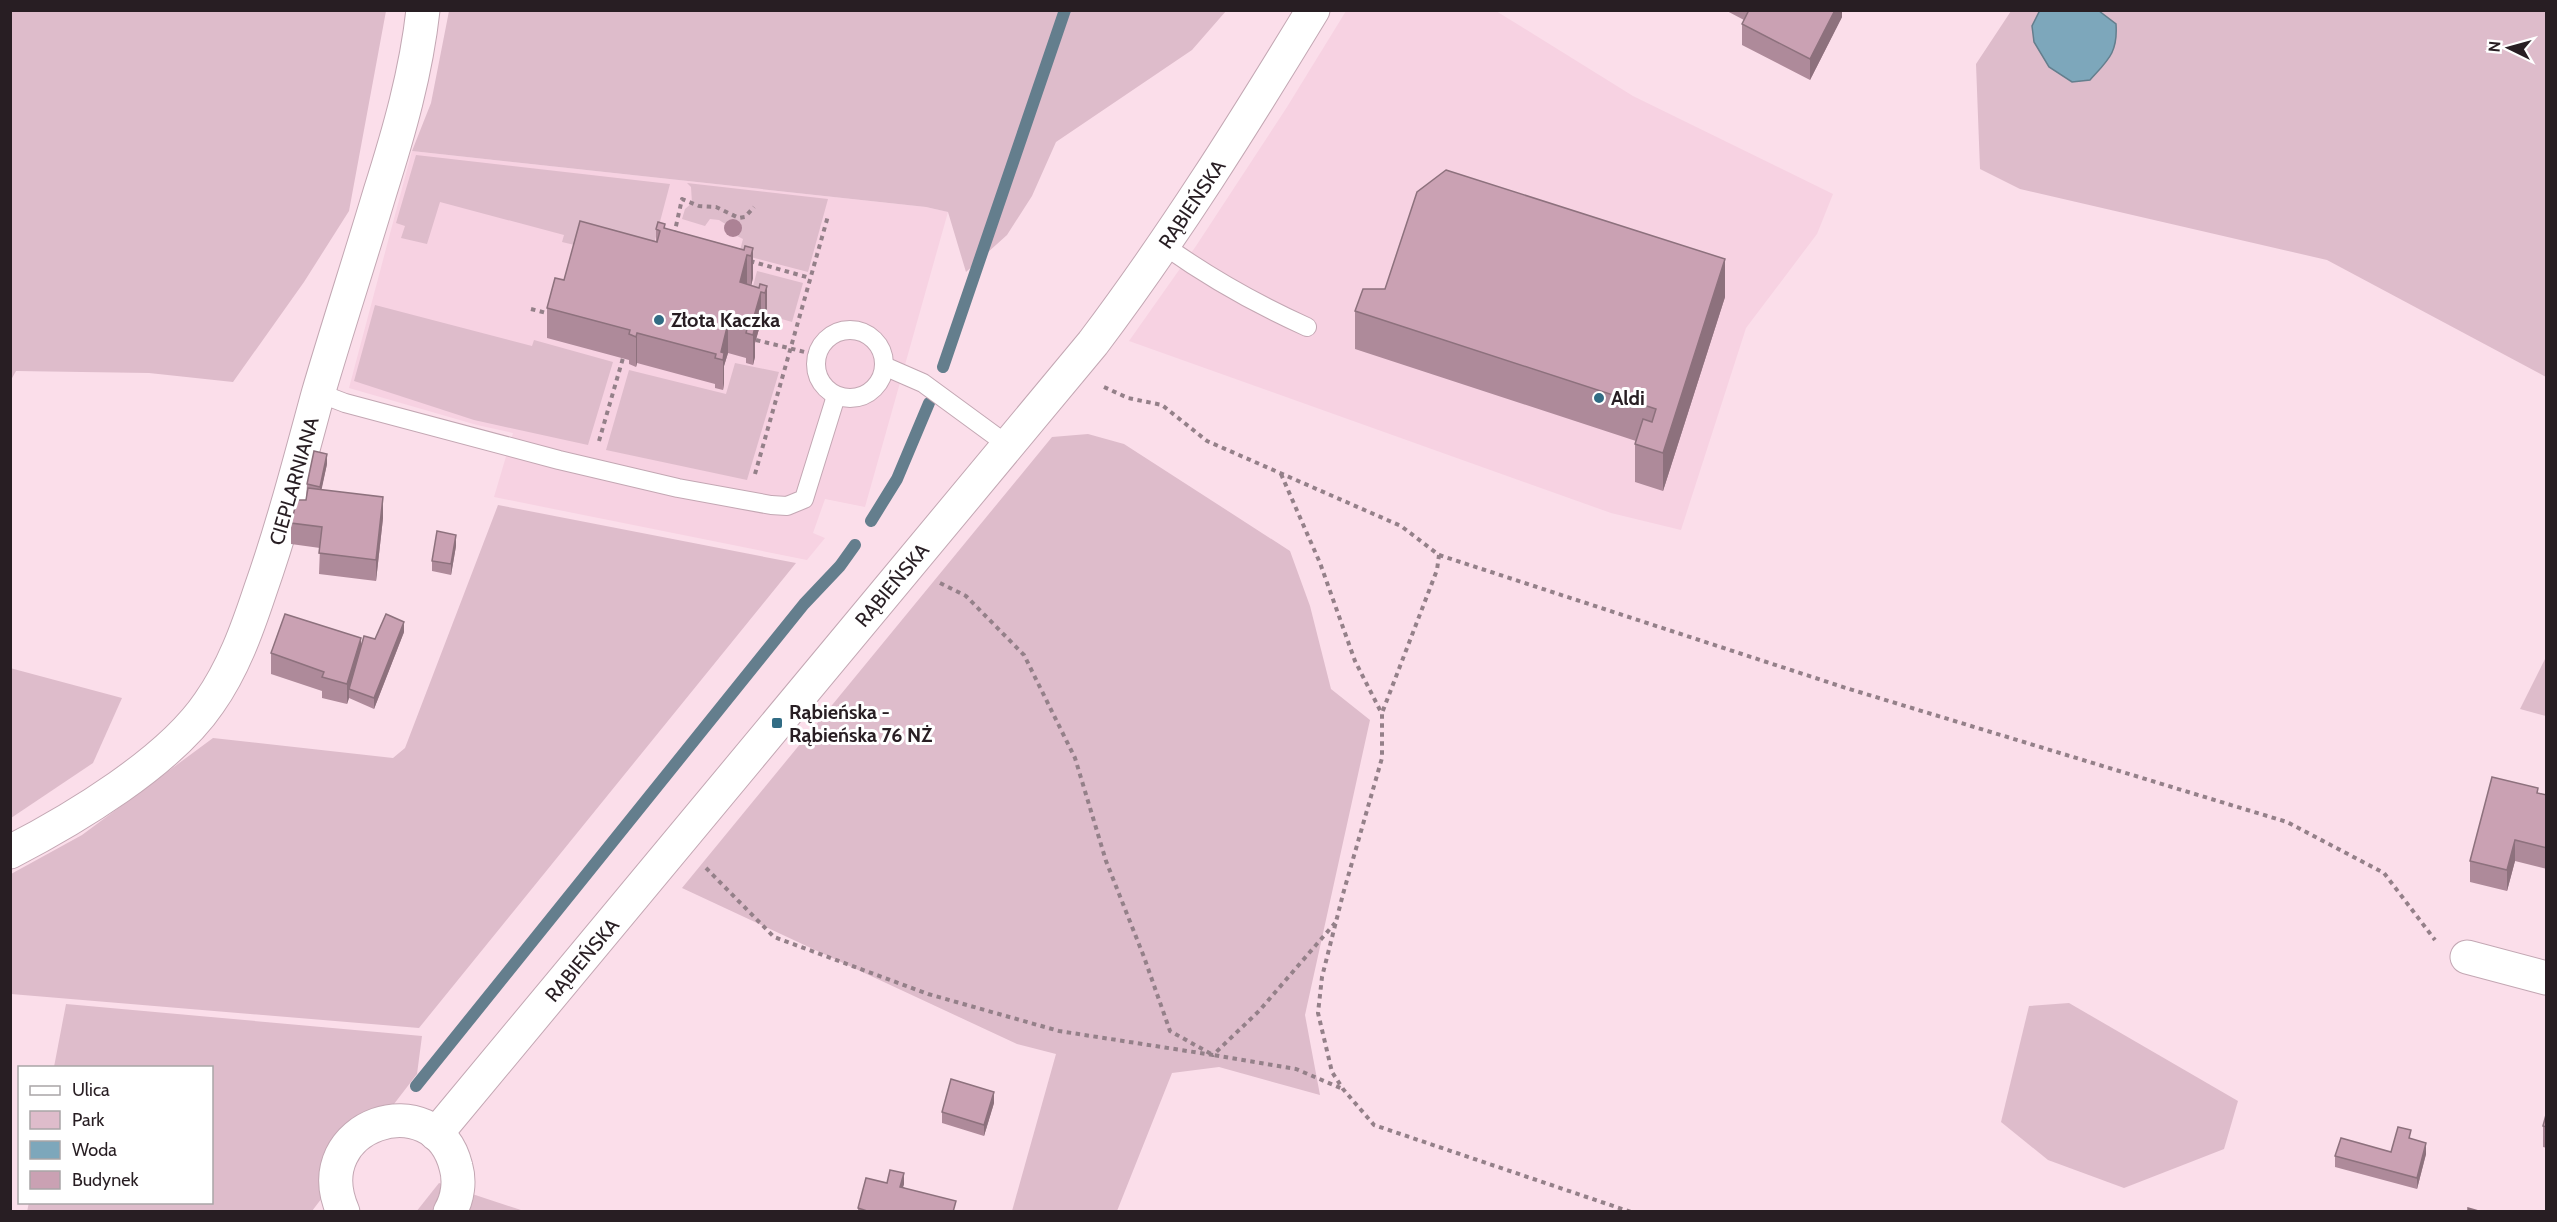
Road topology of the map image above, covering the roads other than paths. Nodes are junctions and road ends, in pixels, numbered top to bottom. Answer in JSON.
{"nodes":[{"id":1,"x":423,"y":10,"type":"edge"},
{"id":2,"x":1312,"y":10,"type":"edge"},
{"id":3,"x":1165,"y":246,"type":"junction"},
{"id":4,"x":1307,"y":327,"type":"dead end"},
{"id":5,"x":884,"y":366,"type":"junction"},
{"id":6,"x":319,"y":393,"type":"junction"},
{"id":7,"x":836,"y":396,"type":"junction"},
{"id":8,"x":1009,"y":446,"type":"junction"},
{"id":9,"x":10,"y":852,"type":"edge"},
{"id":10,"x":2468,"y":957,"type":"road end"},
{"id":11,"x":2547,"y":978,"type":"edge"},
{"id":12,"x":436,"y":1134,"type":"junction"},
{"id":13,"x":343,"y":1212,"type":"edge"},
{"id":14,"x":450,"y":1212,"type":"edge"}],
"edges":[{"from":1,"to":6,"type":"street","name":"CIEPLARNIANA"},
{"from":2,"to":3,"type":"street","name":"RĄBIEŃSKA"},
{"from":3,"to":4,"type":"lane"},
{"from":3,"to":8,"type":"street","name":"RĄBIEŃSKA"},
{"from":5,"to":7,"type":"lane"},
{"from":5,"to":7,"type":"lane"},
{"from":5,"to":8,"type":"lane"},
{"from":6,"to":7,"type":"lane"},
{"from":6,"to":9,"type":"street","name":"CIEPLARNIANA"},
{"from":8,"to":12,"type":"street","name":"RĄBIEŃSKA"},
{"from":10,"to":11,"type":"street"},
{"from":12,"to":13,"type":"street"},
{"from":12,"to":14,"type":"street"}]}
